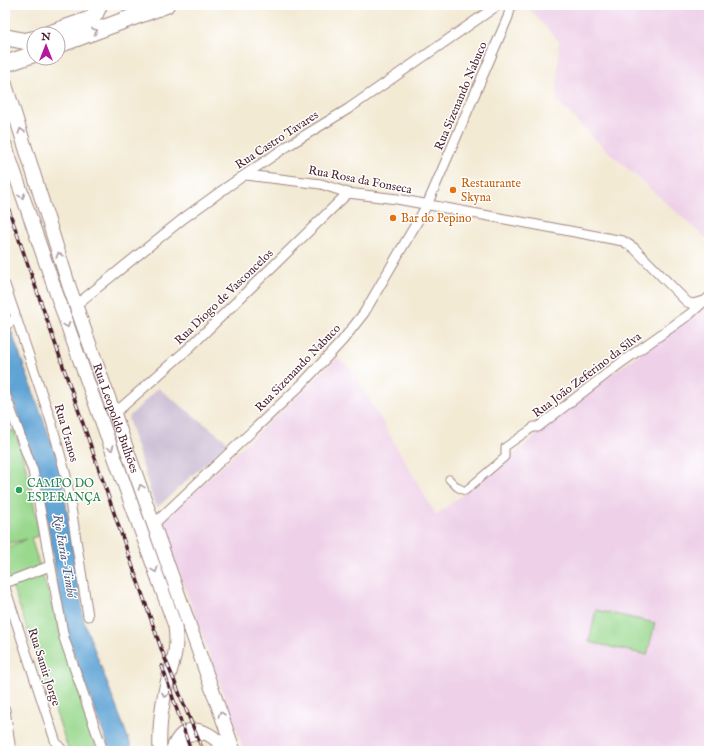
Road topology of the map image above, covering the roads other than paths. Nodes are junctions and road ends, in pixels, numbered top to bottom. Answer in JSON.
{"nodes":[{"id":1,"x":99,"y":5,"type":"edge"},
{"id":2,"x":166,"y":5,"type":"edge"},
{"id":3,"x":498,"y":5,"type":"edge"},
{"id":4,"x":510,"y":5,"type":"edge"},
{"id":5,"x":66,"y":27,"type":"edge"},
{"id":6,"x":5,"y":37,"type":"edge"},
{"id":7,"x":26,"y":41,"type":"edge"},
{"id":8,"x":66,"y":42,"type":"edge"},
{"id":9,"x":26,"y":57,"type":"edge"},
{"id":10,"x":5,"y":64,"type":"edge"},
{"id":11,"x":5,"y":83,"type":"edge"},
{"id":12,"x":5,"y":145,"type":"edge"},
{"id":13,"x":246,"y":175,"type":"junction"},
{"id":14,"x":348,"y":192,"type":"junction"},
{"id":15,"x":427,"y":205,"type":"junction"},
{"id":16,"x":40,"y":249,"type":"junction"},
{"id":17,"x":5,"y":285,"type":"edge"},
{"id":18,"x":706,"y":299,"type":"edge"},
{"id":19,"x":76,"y":305,"type":"junction"},
{"id":20,"x":10,"y":322,"type":"edge"},
{"id":21,"x":5,"y":394,"type":"edge"},
{"id":22,"x":114,"y":414,"type":"junction"},
{"id":23,"x":534,"y":427,"type":"joint"},
{"id":24,"x":449,"y":479,"type":"dead end"},
{"id":25,"x":154,"y":524,"type":"junction"},
{"id":26,"x":50,"y":566,"type":"junction"},
{"id":27,"x":5,"y":583,"type":"edge"},
{"id":28,"x":6,"y":593,"type":"edge"},
{"id":29,"x":88,"y":616,"type":"dead end"},
{"id":30,"x":5,"y":710,"type":"edge"},
{"id":31,"x":11,"y":751,"type":"edge"},
{"id":32,"x":63,"y":751,"type":"edge"},
{"id":33,"x":103,"y":751,"type":"edge"},
{"id":34,"x":160,"y":751,"type":"edge"},
{"id":35,"x":172,"y":751,"type":"edge"},
{"id":36,"x":186,"y":751,"type":"edge"},
{"id":37,"x":221,"y":751,"type":"edge"},
{"id":38,"x":228,"y":751,"type":"edge"},
{"id":39,"x":234,"y":751,"type":"edge"}],
"edges":[{"from":1,"to":5,"type":"highway"},
{"from":8,"to":2,"type":"highway","one_way":true},
{"from":3,"to":13,"type":"street","name":"Rua Castro Tavares"},
{"from":4,"to":15,"type":"street","name":"Rua Sizenando Nabuco"},
{"from":6,"to":7,"type":"highway"},
{"from":9,"to":10,"type":"highway"},
{"from":19,"to":11,"type":"main road","name":"Rua Leopoldo Bulhões","one_way":true},
{"from":12,"to":16,"type":"main road","name":"Rua Leopoldo Bulhões","one_way":true},
{"from":13,"to":14,"type":"street","name":"Rua Rosa da Fonseca"},
{"from":13,"to":19,"type":"street","name":"Rua Castro Tavares"},
{"from":14,"to":15,"type":"street","name":"Rua Rosa da Fonseca"},
{"from":14,"to":22,"type":"street","name":"Rua Diogo de Vasconcelos"},
{"from":15,"to":18,"type":"street","name":"Rua Rosa da Fonseca"},
{"from":15,"to":25,"type":"street","name":"Rua Sizenando Nabuco"},
{"from":16,"to":19,"type":"main road"},
{"from":16,"to":34,"type":"main road","name":"Rua Leopoldo Bulhões","one_way":true},
{"from":17,"to":20,"type":"street","name":"Rua Uranos"},
{"from":18,"to":23,"type":"street","name":"Rua João Zeferino da Silva"},
{"from":19,"to":22,"type":"main road","name":"Rua Leopoldo Bulhões"},
{"from":20,"to":29,"type":"street","name":"Rua Uranos"},
{"from":21,"to":26,"type":"street"},
{"from":25,"to":22,"type":"main road","name":"Rua Leopoldo Bulhões","one_way":true},
{"from":23,"to":24,"type":"street","name":"Rua João Zeferino da Silva"},
{"from":39,"to":25,"type":"main road","name":"Rua Leopoldo Bulhões","one_way":true},
{"from":26,"to":27,"type":"street"},
{"from":26,"to":33,"type":"street"},
{"from":28,"to":32,"type":"street","name":"Rua Samir Jorge"},
{"from":30,"to":31,"type":"street"},
{"from":35,"to":38,"type":"main road"},
{"from":36,"to":37,"type":"street"}]}
